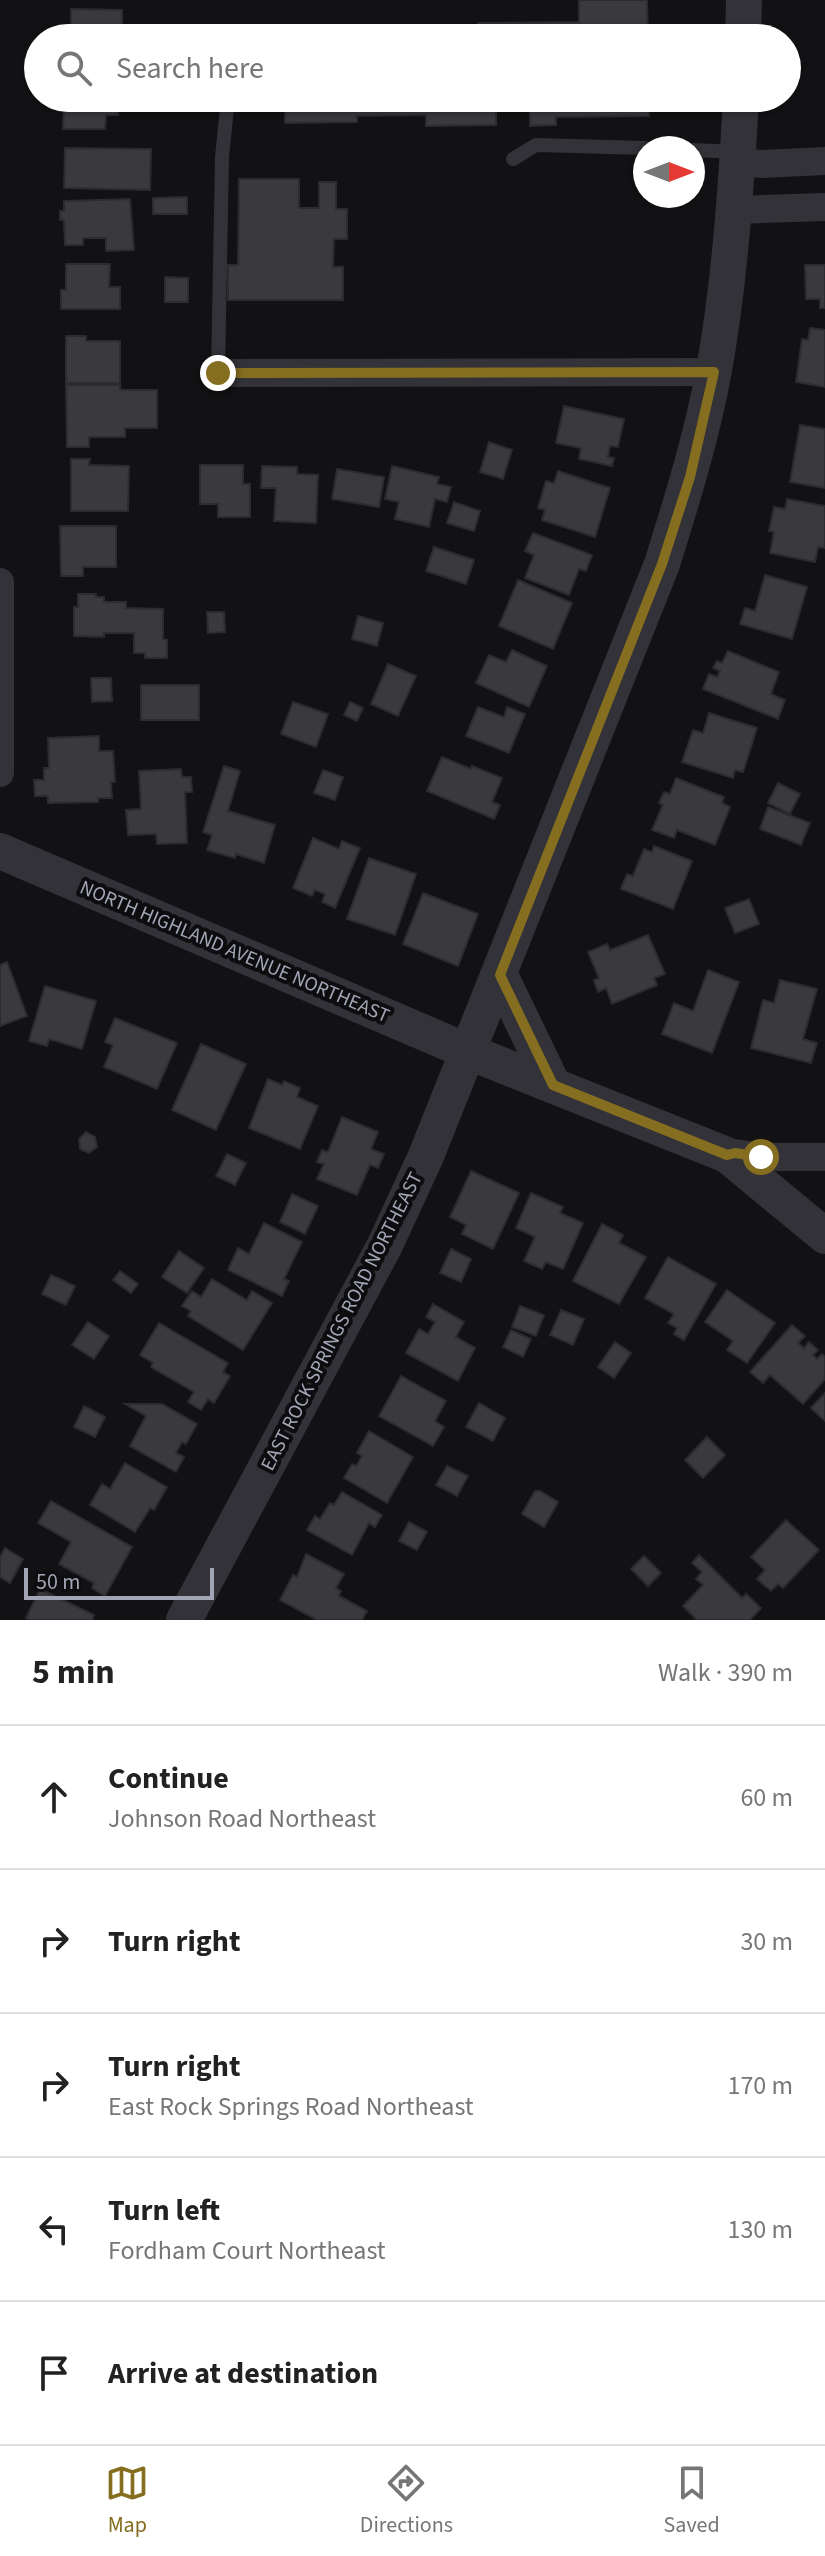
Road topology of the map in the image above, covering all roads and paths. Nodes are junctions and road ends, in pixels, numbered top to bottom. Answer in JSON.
{"nodes":[{"id":1,"x":744,"y":0,"type":"edge"},
{"id":2,"x":743,"y":24,"type":"edge"},
{"id":3,"x":227,"y":112,"type":"edge"},
{"id":4,"x":740,"y":112,"type":"edge"},
{"id":5,"x":633,"y":148,"type":"edge"},
{"id":6,"x":705,"y":152,"type":"edge"},
{"id":7,"x":738,"y":157,"type":"junction"},
{"id":8,"x":513,"y":159,"type":"dead end"},
{"id":9,"x":825,"y":161,"type":"edge"},
{"id":10,"x":825,"y":207,"type":"edge"},
{"id":11,"x":735,"y":210,"type":"junction"},
{"id":12,"x":714,"y":372,"type":"junction"},
{"id":13,"x":218,"y":373,"type":"joint"},
{"id":14,"x":0,"y":582,"type":"edge"},
{"id":15,"x":0,"y":773,"type":"edge"},
{"id":16,"x":0,"y":851,"type":"edge"},
{"id":17,"x":500,"y":975,"type":"junction"},
{"id":18,"x":469,"y":1052,"type":"junction"},
{"id":19,"x":553,"y":1085,"type":"junction"},
{"id":20,"x":727,"y":1155,"type":"junction"},
{"id":21,"x":825,"y":1157,"type":"edge"},
{"id":22,"x":825,"y":1236,"type":"edge"},
{"id":23,"x":184,"y":1620,"type":"edge"}],
"edges":[{"from":1,"to":2,"type":"street"},
{"from":3,"to":13,"type":"lane"},
{"from":4,"to":7,"type":"street","name":"EAST ROCK SPRINGS ROAD NORTHEAST"},
{"from":5,"to":8,"type":"lane"},
{"from":6,"to":7,"type":"lane"},
{"from":7,"to":9,"type":"street"},
{"from":7,"to":11,"type":"street","name":"EAST ROCK SPRINGS ROAD NORTHEAST"},
{"from":10,"to":11,"type":"street"},
{"from":11,"to":12,"type":"street","name":"EAST ROCK SPRINGS ROAD NORTHEAST"},
{"from":12,"to":13,"type":"street"},
{"from":12,"to":17,"type":"street","name":"EAST ROCK SPRINGS ROAD NORTHEAST"},
{"from":14,"to":15,"type":"street"},
{"from":16,"to":18,"type":"street","name":"NORTH HIGHLAND AVENUE NORTHEAST"},
{"from":17,"to":18,"type":"street","name":"EAST ROCK SPRINGS ROAD NORTHEAST"},
{"from":17,"to":19,"type":"street"},
{"from":18,"to":19,"type":"street","name":"NORTH HIGHLAND AVENUE NORTHEAST"},
{"from":18,"to":23,"type":"street","name":"EAST ROCK SPRINGS ROAD NORTHEAST"},
{"from":19,"to":20,"type":"street","name":"NORTH HIGHLAND AVENUE NORTHEAST"},
{"from":20,"to":21,"type":"street"},
{"from":20,"to":22,"type":"street","name":"NORTH HIGHLAND AVENUE NORTHEAST"}]}
